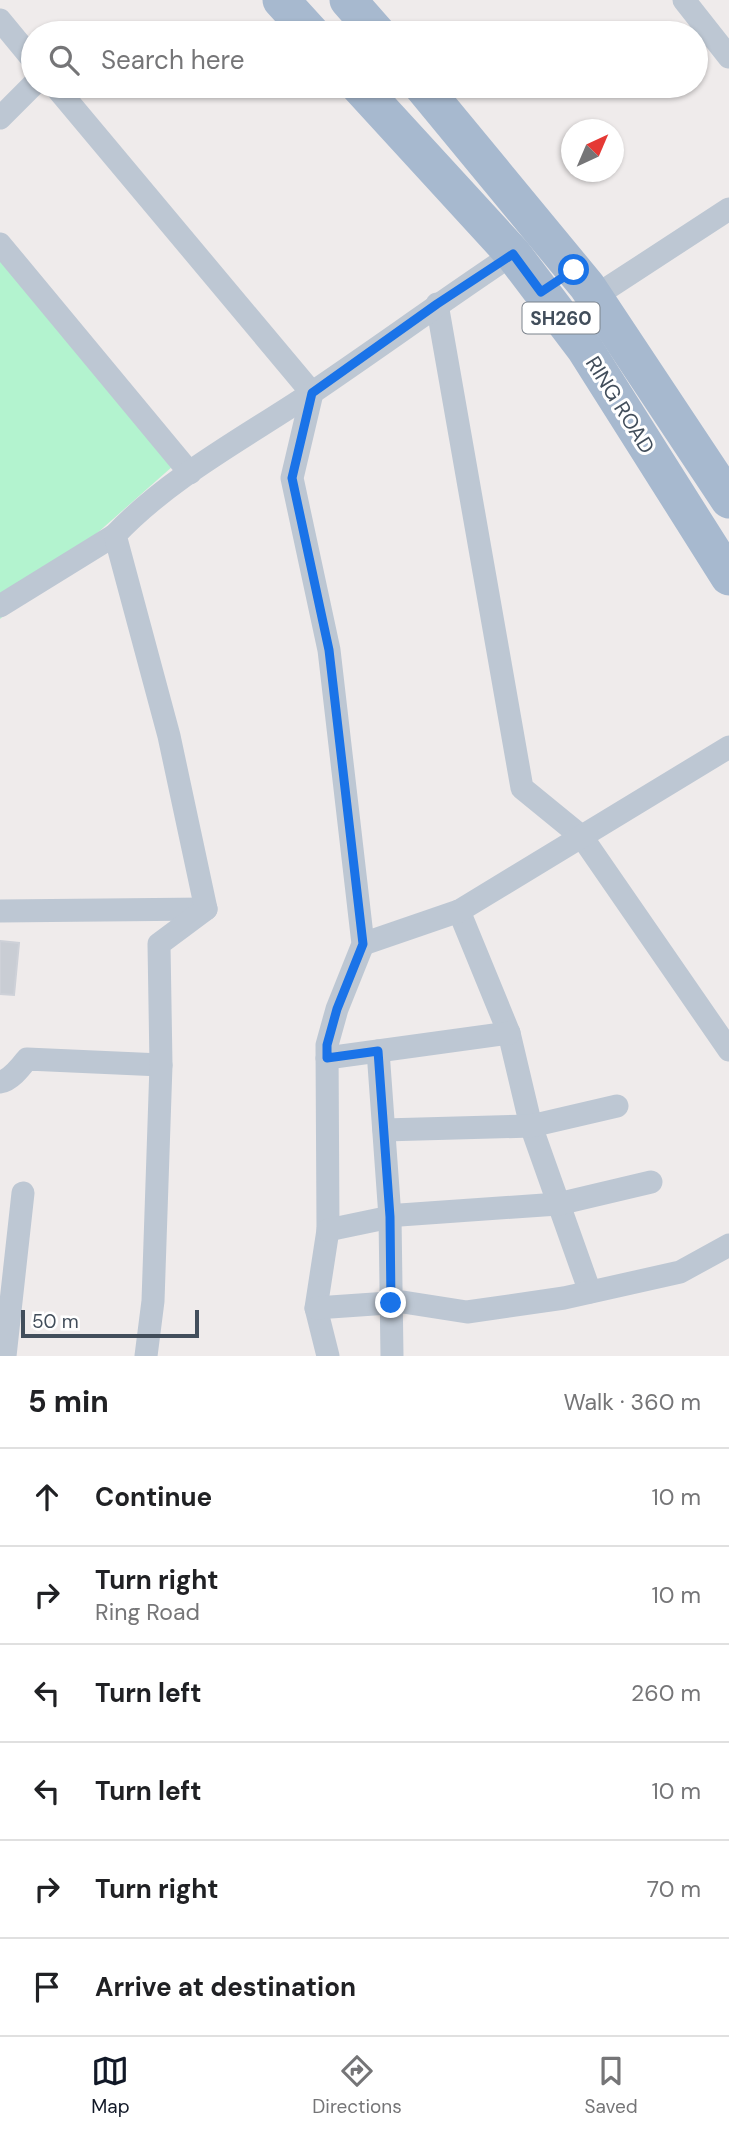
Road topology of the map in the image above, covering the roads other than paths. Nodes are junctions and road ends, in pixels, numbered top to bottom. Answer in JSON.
{"nodes":[{"id":1,"x":281,"y":0,"type":"edge"},
{"id":2,"x":348,"y":0,"type":"edge"},
{"id":3,"x":684,"y":0,"type":"edge"},
{"id":4,"x":0,"y":20,"type":"edge"},
{"id":5,"x":300,"y":21,"type":"edge"},
{"id":6,"x":366,"y":21,"type":"edge"},
{"id":7,"x":701,"y":21,"type":"edge"},
{"id":8,"x":708,"y":30,"type":"edge"},
{"id":9,"x":21,"y":45,"type":"edge"},
{"id":10,"x":729,"y":57,"type":"edge"},
{"id":11,"x":21,"y":97,"type":"edge"},
{"id":12,"x":65,"y":98,"type":"edge"},
{"id":13,"x":370,"y":98,"type":"edge"},
{"id":14,"x":432,"y":98,"type":"edge"},
{"id":15,"x":0,"y":118,"type":"edge"},
{"id":16,"x":729,"y":209,"type":"edge"},
{"id":17,"x":0,"y":244,"type":"edge"},
{"id":18,"x":513,"y":254,"type":"junction"},
{"id":19,"x":584,"y":284,"type":"junction"},
{"id":20,"x":541,"y":292,"type":"junction"},
{"id":21,"x":437,"y":304,"type":"junction"},
{"id":22,"x":312,"y":393,"type":"junction"},
{"id":23,"x":190,"y":473,"type":"junction"},
{"id":24,"x":729,"y":500,"type":"edge"},
{"id":25,"x":115,"y":535,"type":"junction"},
{"id":26,"x":729,"y":577,"type":"edge"},
{"id":27,"x":0,"y":606,"type":"edge"},
{"id":28,"x":729,"y":747,"type":"edge"},
{"id":29,"x":582,"y":837,"type":"junction"},
{"id":30,"x":206,"y":909,"type":"junction"},
{"id":31,"x":0,"y":911,"type":"edge"},
{"id":32,"x":459,"y":911,"type":"junction"},
{"id":33,"x":363,"y":944,"type":"junction"},
{"id":34,"x":509,"y":1033,"type":"junction"},
{"id":35,"x":729,"y":1050,"type":"edge"},
{"id":36,"x":378,"y":1051,"type":"junction"},
{"id":37,"x":327,"y":1058,"type":"junction"},
{"id":38,"x":161,"y":1065,"type":"junction"},
{"id":39,"x":0,"y":1082,"type":"edge"},
{"id":40,"x":617,"y":1106,"type":"dead end"},
{"id":41,"x":531,"y":1126,"type":"junction"},
{"id":42,"x":384,"y":1130,"type":"junction"},
{"id":43,"x":651,"y":1182,"type":"dead end"},
{"id":44,"x":23,"y":1193,"type":"dead end"},
{"id":45,"x":558,"y":1204,"type":"junction"},
{"id":46,"x":390,"y":1217,"type":"junction"},
{"id":47,"x":328,"y":1230,"type":"junction"},
{"id":48,"x":729,"y":1245,"type":"edge"},
{"id":49,"x":590,"y":1292,"type":"junction"},
{"id":50,"x":391,"y":1303,"type":"junction"},
{"id":51,"x":316,"y":1308,"type":"junction"},
{"id":52,"x":5,"y":1356,"type":"edge"},
{"id":53,"x":146,"y":1356,"type":"edge"},
{"id":54,"x":328,"y":1356,"type":"edge"},
{"id":55,"x":393,"y":1356,"type":"edge"}],
"edges":[{"from":1,"to":5,"type":"main road"},
{"from":2,"to":6,"type":"main road"},
{"from":3,"to":7,"type":"street"},
{"from":4,"to":9,"type":"street"},
{"from":8,"to":10,"type":"street"},
{"from":11,"to":15,"type":"street"},
{"from":12,"to":22,"type":"street"},
{"from":13,"to":18,"type":"main road","name":"RING ROAD","number":"SH260"},
{"from":14,"to":19,"type":"main road","name":"RING ROAD","number":"SH260"},
{"from":16,"to":19,"type":"street"},
{"from":17,"to":23,"type":"street"},
{"from":18,"to":20,"type":"main road","name":"RING ROAD","number":"SH260"},
{"from":18,"to":21,"type":"street"},
{"from":19,"to":20,"type":"street"},
{"from":19,"to":24,"type":"main road","name":"RING ROAD","number":"SH260"},
{"from":20,"to":26,"type":"main road","name":"RING ROAD","number":"SH260"},
{"from":21,"to":22,"type":"street"},
{"from":21,"to":29,"type":"street"},
{"from":22,"to":23,"type":"street"},
{"from":22,"to":33,"type":"street"},
{"from":23,"to":25,"type":"street"},
{"from":25,"to":27,"type":"street"},
{"from":25,"to":30,"type":"street"},
{"from":28,"to":29,"type":"street"},
{"from":29,"to":32,"type":"street"},
{"from":29,"to":35,"type":"street"},
{"from":30,"to":31,"type":"street"},
{"from":30,"to":38,"type":"street"},
{"from":32,"to":33,"type":"street"},
{"from":32,"to":34,"type":"street"},
{"from":33,"to":37,"type":"street"},
{"from":34,"to":36,"type":"street"},
{"from":34,"to":41,"type":"street"},
{"from":36,"to":37,"type":"street"},
{"from":36,"to":42,"type":"street"},
{"from":37,"to":47,"type":"street"},
{"from":38,"to":39,"type":"street"},
{"from":38,"to":53,"type":"street"},
{"from":40,"to":41,"type":"street"},
{"from":41,"to":42,"type":"street"},
{"from":41,"to":45,"type":"street"},
{"from":42,"to":46,"type":"street"},
{"from":43,"to":45,"type":"street"},
{"from":44,"to":52,"type":"street"},
{"from":45,"to":46,"type":"street"},
{"from":45,"to":49,"type":"street"},
{"from":46,"to":47,"type":"street"},
{"from":46,"to":50,"type":"street"},
{"from":47,"to":51,"type":"street"},
{"from":48,"to":49,"type":"street"},
{"from":49,"to":50,"type":"street"},
{"from":50,"to":51,"type":"street"},
{"from":50,"to":55,"type":"street"},
{"from":51,"to":54,"type":"street"}]}
